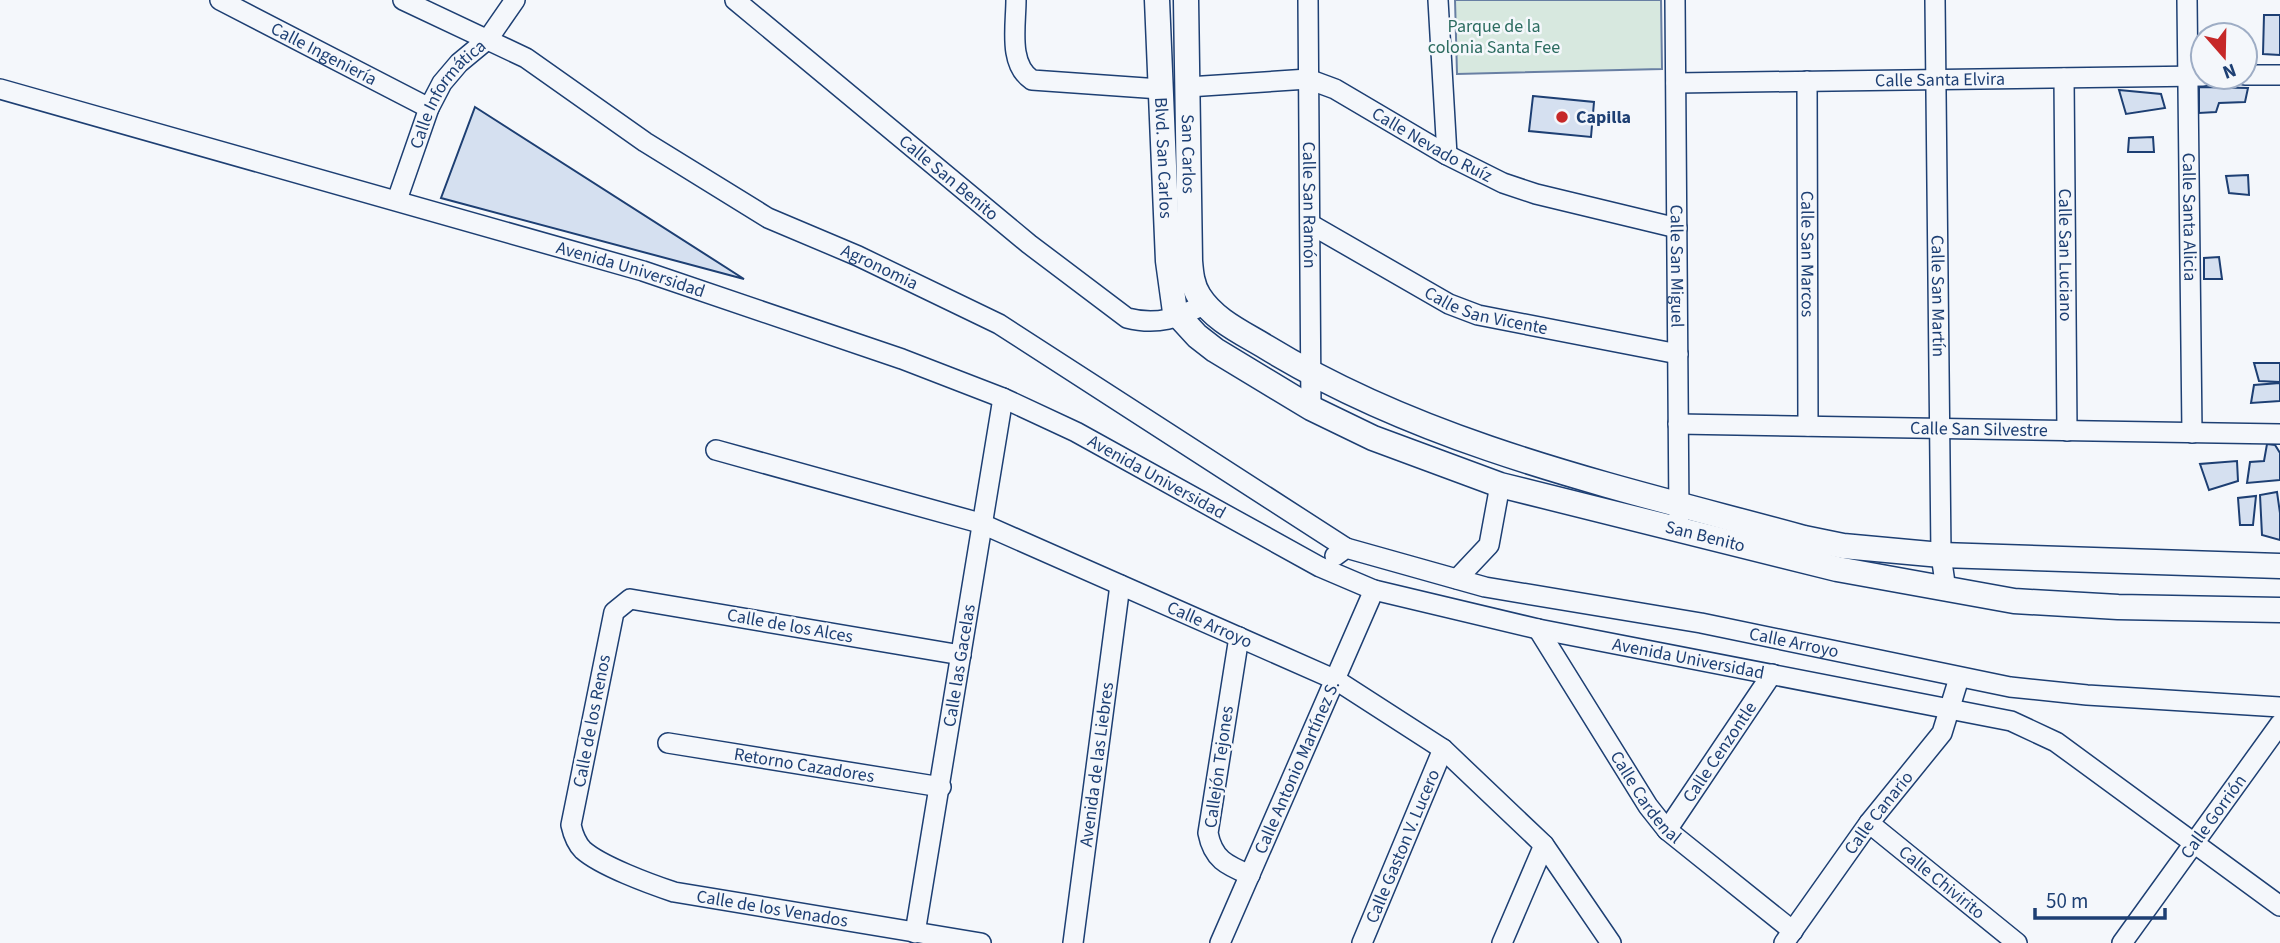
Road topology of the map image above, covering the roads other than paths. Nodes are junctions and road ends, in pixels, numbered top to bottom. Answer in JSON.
{"nodes":[{"id":1,"x":220,"y":0,"type":"edge"},
{"id":2,"x":403,"y":0,"type":"edge"},
{"id":3,"x":515,"y":0,"type":"edge"},
{"id":4,"x":735,"y":0,"type":"edge"},
{"id":5,"x":1016,"y":0,"type":"edge"},
{"id":6,"x":1157,"y":0,"type":"edge"},
{"id":7,"x":1186,"y":0,"type":"edge"},
{"id":8,"x":1308,"y":0,"type":"edge"},
{"id":9,"x":1438,"y":0,"type":"edge"},
{"id":10,"x":1675,"y":0,"type":"edge"},
{"id":11,"x":1935,"y":0,"type":"edge"},
{"id":12,"x":2187,"y":0,"type":"edge"},
{"id":13,"x":2189,"y":21,"type":"edge"},
{"id":14,"x":488,"y":39,"type":"junction"},
{"id":15,"x":2259,"y":75,"type":"edge"},
{"id":16,"x":2280,"y":75,"type":"edge"},
{"id":17,"x":2189,"y":76,"type":"edge"},
{"id":18,"x":2064,"y":78,"type":"junction"},
{"id":19,"x":1308,"y":79,"type":"junction"},
{"id":20,"x":1936,"y":79,"type":"junction"},
{"id":21,"x":1807,"y":81,"type":"junction"},
{"id":22,"x":1676,"y":83,"type":"junction"},
{"id":23,"x":1188,"y":87,"type":"junction"},
{"id":24,"x":0,"y":89,"type":"edge"},
{"id":25,"x":1160,"y":89,"type":"junction"},
{"id":26,"x":2195,"y":91,"type":"edge"},
{"id":27,"x":429,"y":108,"type":"junction"},
{"id":28,"x":1447,"y":155,"type":"junction"},
{"id":29,"x":397,"y":200,"type":"junction"},
{"id":30,"x":1310,"y":224,"type":"junction"},
{"id":31,"x":1677,"y":228,"type":"junction"},
{"id":32,"x":1205,"y":304,"type":"junction"},
{"id":33,"x":1177,"y":315,"type":"junction"},
{"id":34,"x":1678,"y":354,"type":"junction"},
{"id":35,"x":1311,"y":374,"type":"junction"},
{"id":36,"x":1003,"y":398,"type":"junction"},
{"id":37,"x":1311,"y":408,"type":"junction"},
{"id":38,"x":1678,"y":424,"type":"junction"},
{"id":39,"x":1808,"y":426,"type":"junction"},
{"id":40,"x":1940,"y":428,"type":"junction"},
{"id":41,"x":2067,"y":431,"type":"junction"},
{"id":42,"x":2192,"y":433,"type":"junction"},
{"id":43,"x":2280,"y":434,"type":"edge"},
{"id":44,"x":716,"y":450,"type":"dead end"},
{"id":45,"x":1500,"y":485,"type":"junction"},
{"id":46,"x":1679,"y":504,"type":"junction"},
{"id":47,"x":980,"y":523,"type":"junction"},
{"id":48,"x":1679,"y":531,"type":"junction"},
{"id":49,"x":1346,"y":548,"type":"junction"},
{"id":50,"x":1941,"y":555,"type":"junction"},
{"id":51,"x":2280,"y":566,"type":"edge"},
{"id":52,"x":1320,"y":567,"type":"junction"},
{"id":53,"x":1457,"y":579,"type":"junction"},
{"id":54,"x":1120,"y":585,"type":"junction"},
{"id":55,"x":1374,"y":590,"type":"junction"},
{"id":56,"x":1946,"y":590,"type":"junction"},
{"id":57,"x":620,"y":604,"type":"joint"},
{"id":58,"x":2280,"y":610,"type":"edge"},
{"id":59,"x":1538,"y":629,"type":"junction"},
{"id":60,"x":1239,"y":637,"type":"junction"},
{"id":61,"x":961,"y":656,"type":"junction"},
{"id":62,"x":1772,"y":674,"type":"junction"},
{"id":63,"x":1959,"y":678,"type":"junction"},
{"id":64,"x":1336,"y":680,"type":"junction"},
{"id":65,"x":2280,"y":707,"type":"edge"},
{"id":66,"x":1952,"y":709,"type":"junction"},
{"id":67,"x":2280,"y":724,"type":"edge"},
{"id":68,"x":668,"y":743,"type":"dead end"},
{"id":69,"x":1443,"y":749,"type":"junction"},
{"id":70,"x":941,"y":787,"type":"junction"},
{"id":71,"x":1869,"y":823,"type":"junction"},
{"id":72,"x":1667,"y":830,"type":"junction"},
{"id":73,"x":575,"y":839,"type":"joint"},
{"id":74,"x":2194,"y":843,"type":"junction"},
{"id":75,"x":1544,"y":845,"type":"junction"},
{"id":76,"x":1250,"y":875,"type":"junction"},
{"id":77,"x":2280,"y":906,"type":"edge"},
{"id":78,"x":915,"y":933,"type":"junction"},
{"id":79,"x":1789,"y":937,"type":"edge"},
{"id":80,"x":981,"y":943,"type":"edge"},
{"id":81,"x":1073,"y":943,"type":"edge"},
{"id":82,"x":1220,"y":943,"type":"edge"},
{"id":83,"x":1362,"y":943,"type":"edge"},
{"id":84,"x":1502,"y":943,"type":"edge"},
{"id":85,"x":1611,"y":943,"type":"edge"},
{"id":86,"x":2017,"y":943,"type":"edge"},
{"id":87,"x":2122,"y":943,"type":"edge"}],
"edges":[{"from":1,"to":27,"type":"street","name":"Calle Ingeniería"},
{"from":2,"to":14,"type":"street","name":"Agronomia"},
{"from":3,"to":14,"type":"street","name":"Calle Informática"},
{"from":4,"to":33,"type":"street","name":"Calle San Benito"},
{"from":5,"to":25,"type":"street"},
{"from":6,"to":25,"type":"main road","name":"Blvd. San Carlos"},
{"from":7,"to":23,"type":"main road","name":"San Carlos"},
{"from":8,"to":19,"type":"street","name":"Calle San Ramón"},
{"from":9,"to":28,"type":"street"},
{"from":10,"to":22,"type":"street","name":"Calle San Miguel"},
{"from":11,"to":20,"type":"street","name":"Calle San Martín"},
{"from":12,"to":13,"type":"street","name":"Calle Santa Alicia"},
{"from":14,"to":27,"type":"street","name":"Calle Informática"},
{"from":14,"to":49,"type":"street","name":"Agronomia"},
{"from":15,"to":16,"type":"street"},
{"from":17,"to":18,"type":"street","name":"Calle Santa Elvira"},
{"from":18,"to":20,"type":"street","name":"Calle Santa Elvira"},
{"from":18,"to":41,"type":"street","name":"Calle San Luciano"},
{"from":19,"to":23,"type":"street","name":"Calle Nevado Ruíz"},
{"from":19,"to":28,"type":"street","name":"Calle Nevado Ruíz"},
{"from":19,"to":30,"type":"street","name":"Calle San Ramón"},
{"from":20,"to":21,"type":"street","name":"Calle Santa Elvira"},
{"from":20,"to":40,"type":"street","name":"Calle San Martín"},
{"from":21,"to":22,"type":"street","name":"Calle Santa Elvira"},
{"from":21,"to":39,"type":"street","name":"Calle San Marcos"},
{"from":22,"to":31,"type":"street","name":"Calle San Miguel"},
{"from":23,"to":32,"type":"main road","name":"San Carlos"},
{"from":24,"to":29,"type":"street","name":"Avenida Universidad"},
{"from":25,"to":33,"type":"main road","name":"Blvd. San Carlos"},
{"from":26,"to":42,"type":"street","name":"Calle Santa Alicia"},
{"from":27,"to":29,"type":"street","name":"Calle Informática"},
{"from":28,"to":31,"type":"street","name":"Calle Nevado Ruíz"},
{"from":29,"to":36,"type":"street","name":"Avenida Universidad"},
{"from":30,"to":34,"type":"street","name":"Calle San Vicente"},
{"from":30,"to":35,"type":"street","name":"Calle San Ramón"},
{"from":31,"to":34,"type":"street","name":"Calle San Miguel"},
{"from":32,"to":33,"type":"street"},
{"from":32,"to":35,"type":"main road","name":"San Benito"},
{"from":33,"to":37,"type":"main road","name":"San Benito"},
{"from":34,"to":38,"type":"street","name":"Calle San Miguel"},
{"from":35,"to":37,"type":"street","name":"Calle San Ramón"},
{"from":35,"to":46,"type":"main road","name":"San Benito"},
{"from":36,"to":47,"type":"street","name":"Calle las Gacelas"},
{"from":36,"to":52,"type":"street","name":"Avenida Universidad"},
{"from":37,"to":45,"type":"main road","name":"San Benito"},
{"from":38,"to":39,"type":"street","name":"Calle San Silvestre"},
{"from":38,"to":46,"type":"street","name":"Calle San Miguel"},
{"from":39,"to":40,"type":"street","name":"Calle San Silvestre"},
{"from":40,"to":41,"type":"street","name":"Calle San Silvestre"},
{"from":40,"to":50,"type":"street","name":"Calle San Martín"},
{"from":41,"to":42,"type":"street","name":"Calle San Silvestre"},
{"from":42,"to":43,"type":"street","name":"Calle San Silvestre"},
{"from":44,"to":47,"type":"street","name":"Calle Arroyo"},
{"from":45,"to":48,"type":"main road","name":"San Benito"},
{"from":45,"to":53,"type":"street"},
{"from":46,"to":48,"type":"street","name":"Calle San Miguel"},
{"from":46,"to":50,"type":"main road","name":"San Benito"},
{"from":47,"to":54,"type":"street","name":"Calle Arroyo"},
{"from":47,"to":61,"type":"street","name":"Calle las Gacelas"},
{"from":48,"to":56,"type":"main road","name":"San Benito"},
{"from":49,"to":52,"type":"street"},
{"from":49,"to":53,"type":"street","name":"Calle Arroyo"},
{"from":50,"to":51,"type":"main road","name":"San Benito"},
{"from":50,"to":56,"type":"street","name":"Calle San Martín"},
{"from":52,"to":55,"type":"street","name":"Avenida Universidad"},
{"from":53,"to":63,"type":"street","name":"Calle Arroyo"},
{"from":54,"to":60,"type":"street","name":"Calle Arroyo"},
{"from":54,"to":81,"type":"street","name":"Avenida de las Liebres"},
{"from":55,"to":59,"type":"street","name":"Avenida Universidad"},
{"from":55,"to":64,"type":"street","name":"Calle Antonio Martínez S."},
{"from":56,"to":58,"type":"main road","name":"San Benito"},
{"from":57,"to":61,"type":"street","name":"Calle de los Alces"},
{"from":57,"to":73,"type":"street","name":"Calle de los Renos"},
{"from":59,"to":62,"type":"street","name":"Avenida Universidad"},
{"from":59,"to":72,"type":"street","name":"Calle Cardenal"},
{"from":60,"to":64,"type":"street","name":"Calle Arroyo"},
{"from":60,"to":76,"type":"street","name":"Callejón Tejones"},
{"from":61,"to":70,"type":"street","name":"Calle las Gacelas"},
{"from":62,"to":66,"type":"street","name":"Avenida Universidad"},
{"from":62,"to":72,"type":"street","name":"Calle Cenzontle"},
{"from":63,"to":65,"type":"street","name":"Calle Arroyo"},
{"from":63,"to":66,"type":"street","name":"Calle Canario"},
{"from":64,"to":69,"type":"street","name":"Calle Arroyo"},
{"from":64,"to":76,"type":"street","name":"Calle Antonio Martínez S."},
{"from":66,"to":71,"type":"street","name":"Calle Canario"},
{"from":66,"to":74,"type":"street","name":"Avenida Universidad"},
{"from":67,"to":74,"type":"street","name":"Calle Gorrión"},
{"from":68,"to":70,"type":"street","name":"Retorno Cazadores"},
{"from":69,"to":75,"type":"street","name":"Calle Arroyo"},
{"from":69,"to":83,"type":"street","name":"Calle Gaston V. Lucero"},
{"from":70,"to":78,"type":"street","name":"Calle las Gacelas"},
{"from":71,"to":79,"type":"street","name":"Calle Canario"},
{"from":71,"to":86,"type":"street","name":"Calle Chivirito"},
{"from":72,"to":79,"type":"street","name":"Calle Cardenal"},
{"from":73,"to":78,"type":"street","name":"Calle de los Venados"},
{"from":74,"to":77,"type":"street","name":"Avenida Universidad"},
{"from":74,"to":87,"type":"street","name":"Calle Gorrión"},
{"from":75,"to":84,"type":"street"},
{"from":75,"to":85,"type":"street","name":"Calle Arroyo"},
{"from":76,"to":82,"type":"street","name":"Calle Antonio Martínez S."},
{"from":78,"to":80,"type":"street","name":"Calle de los Venados"}]}
